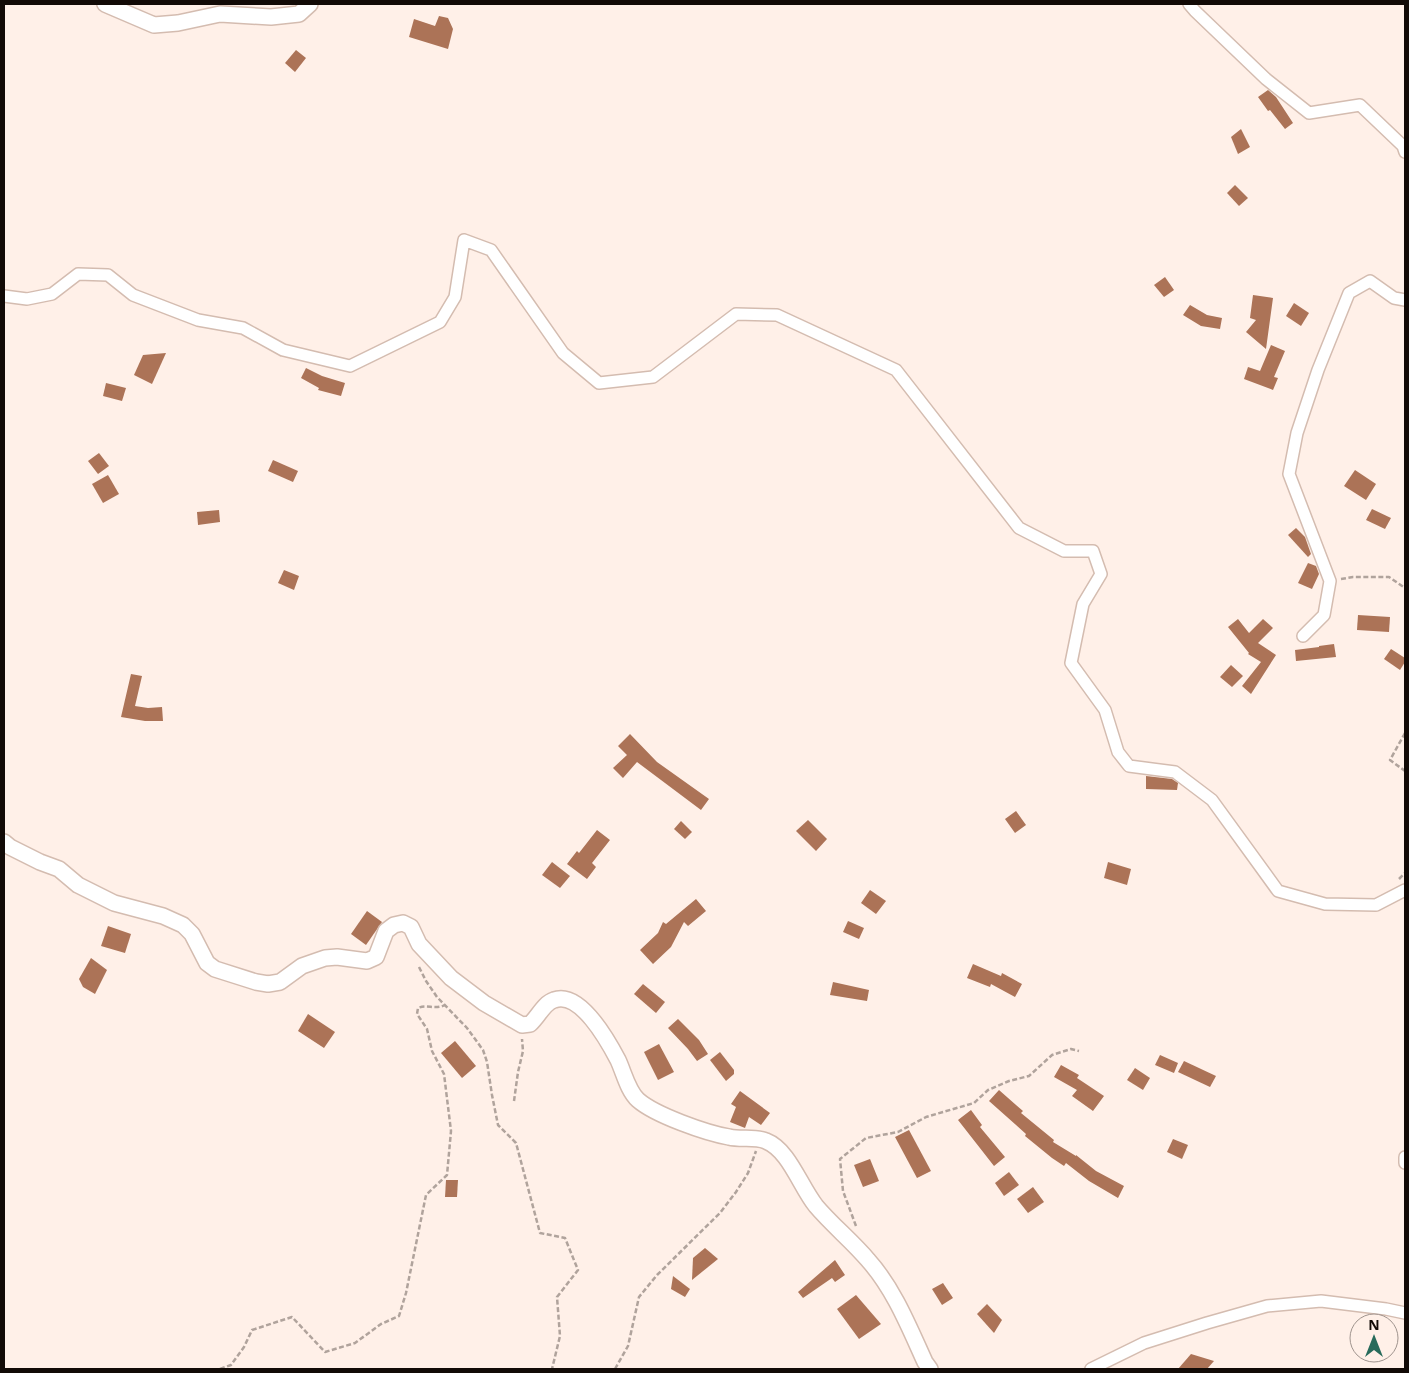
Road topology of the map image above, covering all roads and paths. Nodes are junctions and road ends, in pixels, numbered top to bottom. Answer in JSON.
{"nodes":[{"id":1,"x":105,"y":4,"type":"edge"},
{"id":2,"x":310,"y":4,"type":"edge"},
{"id":3,"x":1189,"y":4,"type":"edge"},
{"id":4,"x":1405,"y":148,"type":"edge"},
{"id":5,"x":4,"y":296,"type":"edge"},
{"id":6,"x":1405,"y":300,"type":"edge"},
{"id":7,"x":1330,"y":581,"type":"junction"},
{"id":8,"x":1405,"y":588,"type":"edge"},
{"id":9,"x":1303,"y":636,"type":"dead end"},
{"id":10,"x":1405,"y":733,"type":"edge"},
{"id":11,"x":1405,"y":772,"type":"edge"},
{"id":12,"x":4,"y":842,"type":"edge"},
{"id":13,"x":1405,"y":890,"type":"edge"},
{"id":14,"x":419,"y":966,"type":"dead end"},
{"id":15,"x":445,"y":1005,"type":"junction"},
{"id":16,"x":522,"y":1025,"type":"junction"},
{"id":17,"x":1079,"y":1051,"type":"dead end"},
{"id":18,"x":514,"y":1101,"type":"dead end"},
{"id":19,"x":757,"y":1139,"type":"junction"},
{"id":20,"x":1405,"y":1157,"type":"edge"},
{"id":21,"x":1405,"y":1163,"type":"edge"},
{"id":22,"x":859,"y":1234,"type":"dead end"},
{"id":23,"x":1405,"y":1314,"type":"edge"},
{"id":24,"x":220,"y":1369,"type":"edge"},
{"id":25,"x":552,"y":1369,"type":"edge"},
{"id":26,"x":615,"y":1369,"type":"edge"},
{"id":27,"x":930,"y":1369,"type":"edge"},
{"id":28,"x":1091,"y":1369,"type":"edge"}],
"edges":[{"from":1,"to":2,"type":"street"},
{"from":3,"to":4,"type":"street"},
{"from":5,"to":13,"type":"street"},
{"from":6,"to":7,"type":"street"},
{"from":7,"to":8,"type":"path"},
{"from":7,"to":9,"type":"street"},
{"from":10,"to":11,"type":"path"},
{"from":12,"to":16,"type":"street"},
{"from":14,"to":15,"type":"path"},
{"from":15,"to":24,"type":"path"},
{"from":15,"to":25,"type":"path"},
{"from":16,"to":18,"type":"path"},
{"from":16,"to":19,"type":"street"},
{"from":17,"to":22,"type":"path"},
{"from":19,"to":26,"type":"path"},
{"from":19,"to":27,"type":"street"},
{"from":20,"to":21,"type":"street"},
{"from":23,"to":28,"type":"street"}]}
